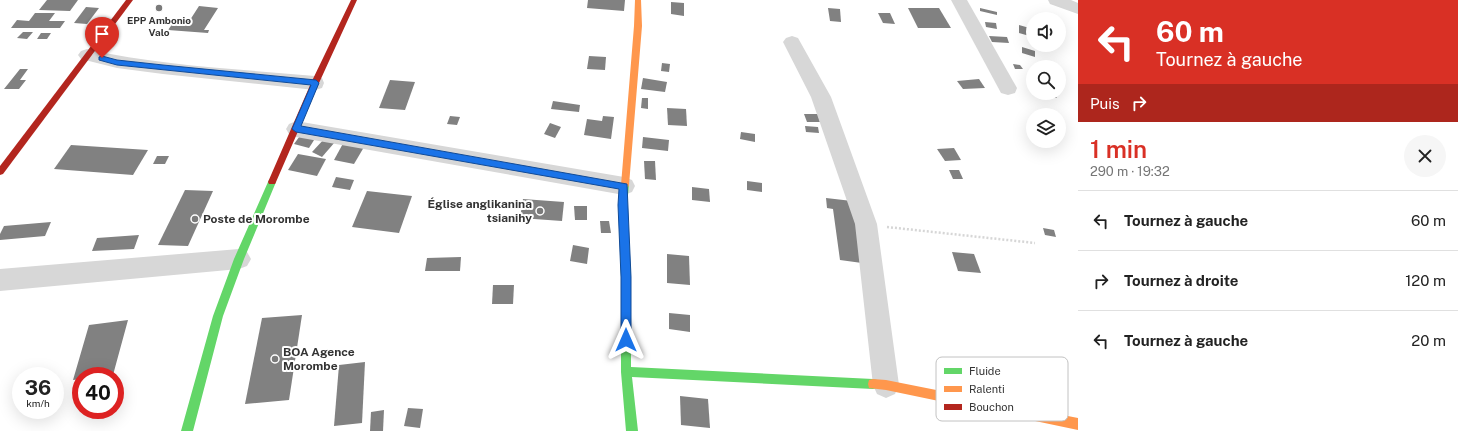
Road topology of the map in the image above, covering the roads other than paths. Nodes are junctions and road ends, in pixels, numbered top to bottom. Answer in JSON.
{"nodes":[{"id":1,"x":130,"y":0,"type":"edge"},
{"id":2,"x":354,"y":0,"type":"edge"},
{"id":3,"x":638,"y":0,"type":"edge"},
{"id":4,"x":960,"y":0,"type":"edge"},
{"id":5,"x":1056,"y":0,"type":"edge"},
{"id":6,"x":1078,"y":9,"type":"edge"},
{"id":7,"x":792,"y":42,"type":"dead end"},
{"id":8,"x":87,"y":54,"type":"junction"},
{"id":9,"x":316,"y":83,"type":"junction"},
{"id":10,"x":1008,"y":88,"type":"dead end"},
{"id":11,"x":296,"y":129,"type":"junction"},
{"id":12,"x":0,"y":172,"type":"edge"},
{"id":13,"x":624,"y":186,"type":"junction"},
{"id":14,"x":238,"y":259,"type":"junction"},
{"id":15,"x":0,"y":280,"type":"edge"},
{"id":16,"x":626,"y":372,"type":"junction"},
{"id":17,"x":886,"y":385,"type":"junction"},
{"id":18,"x":936,"y":395,"type":"edge"},
{"id":19,"x":1063,"y":421,"type":"edge"},
{"id":20,"x":1078,"y":424,"type":"edge"},
{"id":21,"x":187,"y":431,"type":"edge"},
{"id":22,"x":632,"y":431,"type":"edge"}],
"edges":[{"from":1,"to":8,"type":"street"},
{"from":2,"to":9,"type":"street"},
{"from":3,"to":13,"type":"street"},
{"from":4,"to":10,"type":"street"},
{"from":5,"to":6,"type":"street"},
{"from":7,"to":17,"type":"street"},
{"from":8,"to":9,"type":"street"},
{"from":8,"to":12,"type":"street"},
{"from":9,"to":11,"type":"street"},
{"from":11,"to":13,"type":"street"},
{"from":11,"to":14,"type":"street"},
{"from":13,"to":16,"type":"street"},
{"from":14,"to":15,"type":"street"},
{"from":14,"to":21,"type":"street"},
{"from":16,"to":17,"type":"street"},
{"from":16,"to":22,"type":"street"},
{"from":17,"to":18,"type":"street"},
{"from":19,"to":20,"type":"street"}]}
